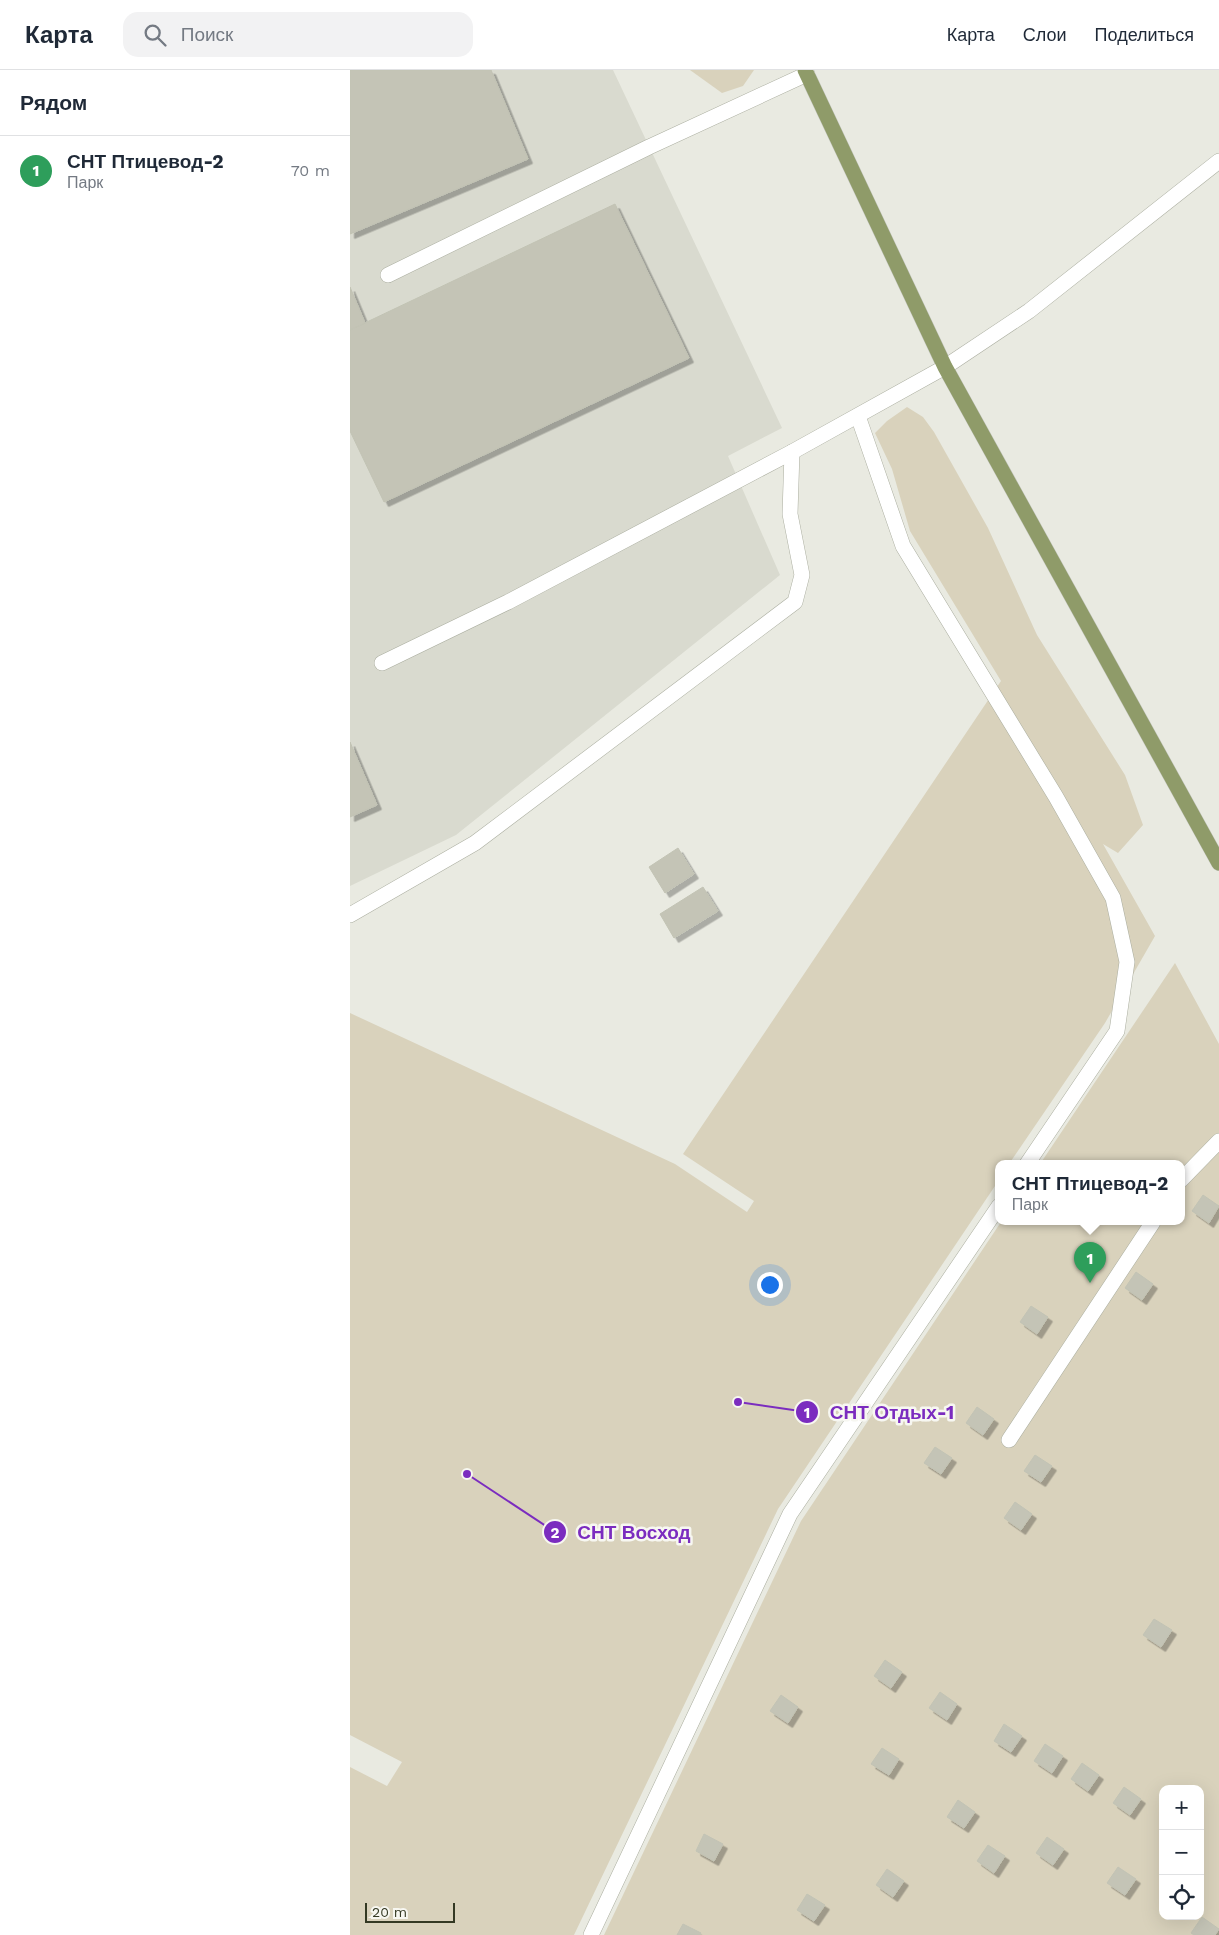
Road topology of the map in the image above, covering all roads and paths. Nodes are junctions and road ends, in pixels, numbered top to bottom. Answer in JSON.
{"nodes":[{"id":1,"x":806,"y":72,"type":"edge"},
{"id":2,"x":1219,"y":161,"type":"edge"},
{"id":3,"x":388,"y":275,"type":"dead end"},
{"id":4,"x":945,"y":367,"type":"junction"},
{"id":5,"x":858,"y":416,"type":"junction"},
{"id":6,"x":792,"y":452,"type":"junction"},
{"id":7,"x":382,"y":663,"type":"dead end"},
{"id":8,"x":1219,"y":863,"type":"edge"},
{"id":9,"x":350,"y":915,"type":"edge"},
{"id":10,"x":1219,"y":1141,"type":"edge"},
{"id":11,"x":1030,"y":1160,"type":"edge"},
{"id":12,"x":1185,"y":1176,"type":"edge"},
{"id":13,"x":995,"y":1212,"type":"edge"},
{"id":14,"x":1151,"y":1225,"type":"edge"},
{"id":15,"x":1009,"y":1440,"type":"dead end"},
{"id":16,"x":591,"y":1935,"type":"edge"}],
"edges":[{"from":1,"to":3,"type":"street"},
{"from":1,"to":4,"type":"main road"},
{"from":2,"to":4,"type":"street"},
{"from":4,"to":5,"type":"street"},
{"from":4,"to":8,"type":"main road"},
{"from":5,"to":6,"type":"street"},
{"from":5,"to":11,"type":"street"},
{"from":6,"to":7,"type":"street"},
{"from":6,"to":9,"type":"street"},
{"from":10,"to":12,"type":"street"},
{"from":13,"to":16,"type":"street"},
{"from":14,"to":15,"type":"street"}]}
